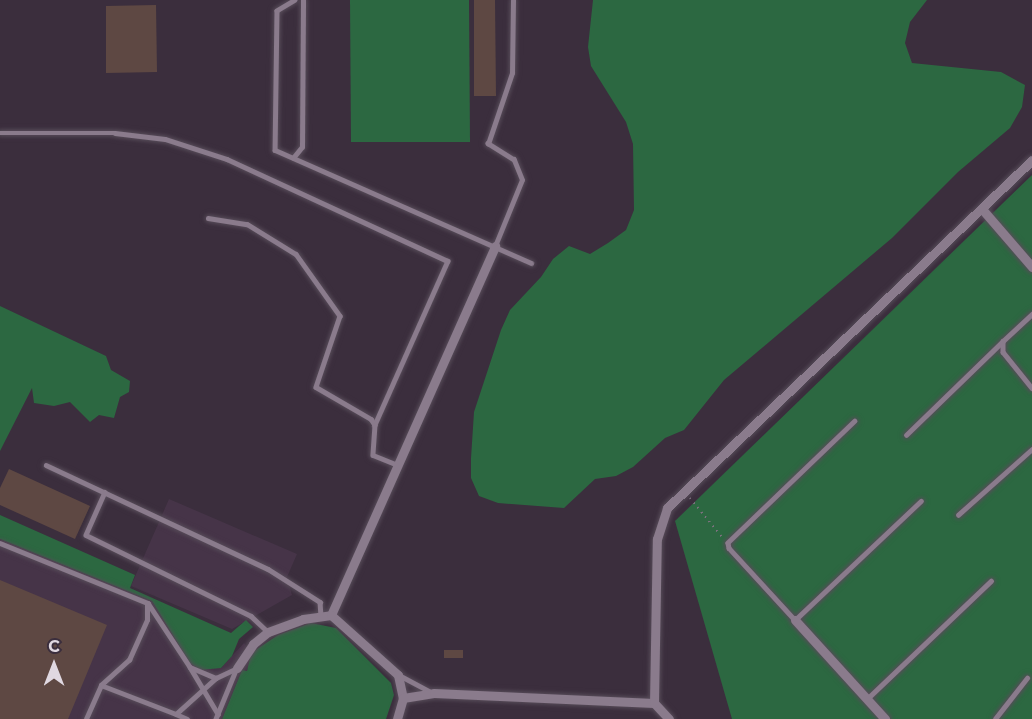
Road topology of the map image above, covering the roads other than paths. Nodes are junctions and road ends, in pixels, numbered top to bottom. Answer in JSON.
{"nodes":[{"id":1,"x":295,"y":0,"type":"edge"},
{"id":2,"x":303,"y":0,"type":"edge"},
{"id":3,"x":513,"y":0,"type":"edge"},
{"id":4,"x":0,"y":133,"type":"edge"},
{"id":5,"x":293,"y":158,"type":"junction"},
{"id":6,"x":1032,"y":160,"type":"edge"},
{"id":7,"x":982,"y":209,"type":"junction"},
{"id":8,"x":208,"y":218,"type":"dead end"},
{"id":9,"x":495,"y":246,"type":"junction"},
{"id":10,"x":531,"y":263,"type":"dead end"},
{"id":11,"x":1032,"y":267,"type":"edge"},
{"id":12,"x":1032,"y":314,"type":"edge"},
{"id":13,"x":1003,"y":341,"type":"junction"},
{"id":14,"x":1032,"y":388,"type":"edge"},
{"id":15,"x":855,"y":421,"type":"dead end"},
{"id":16,"x":375,"y":425,"type":"junction"},
{"id":17,"x":906,"y":435,"type":"dead end"},
{"id":18,"x":1032,"y":449,"type":"edge"},
{"id":19,"x":46,"y":465,"type":"dead end"},
{"id":20,"x":398,"y":465,"type":"junction"},
{"id":21,"x":105,"y":492,"type":"junction"},
{"id":22,"x":921,"y":501,"type":"dead end"},
{"id":23,"x":958,"y":515,"type":"dead end"},
{"id":24,"x":0,"y":543,"type":"edge"},
{"id":25,"x":991,"y":581,"type":"dead end"},
{"id":26,"x":147,"y":603,"type":"junction"},
{"id":27,"x":326,"y":615,"type":"junction"},
{"id":28,"x":795,"y":620,"type":"junction"},
{"id":29,"x":268,"y":632,"type":"junction"},
{"id":30,"x":190,"y":667,"type":"junction"},
{"id":31,"x":237,"y":668,"type":"junction"},
{"id":32,"x":398,"y":675,"type":"junction"},
{"id":33,"x":216,"y":678,"type":"junction"},
{"id":34,"x":1027,"y":678,"type":"dead end"},
{"id":35,"x":101,"y":685,"type":"junction"},
{"id":36,"x":204,"y":689,"type":"junction"},
{"id":37,"x":434,"y":693,"type":"junction"},
{"id":38,"x":403,"y":698,"type":"junction"},
{"id":39,"x":867,"y":699,"type":"junction"},
{"id":40,"x":654,"y":704,"type":"junction"},
{"id":41,"x":176,"y":714,"type":"junction"},
{"id":42,"x":217,"y":717,"type":"edge"},
{"id":43,"x":86,"y":719,"type":"edge"},
{"id":44,"x":188,"y":719,"type":"edge"},
{"id":45,"x":396,"y":719,"type":"edge"},
{"id":46,"x":669,"y":719,"type":"edge"},
{"id":47,"x":885,"y":719,"type":"edge"},
{"id":48,"x":995,"y":719,"type":"edge"}],
"edges":[{"from":1,"to":5,"type":"lane"},
{"from":2,"to":5,"type":"lane"},
{"from":3,"to":9,"type":"lane"},
{"from":4,"to":16,"type":"lane"},
{"from":5,"to":9,"type":"lane"},
{"from":6,"to":7,"type":"street"},
{"from":7,"to":11,"type":"street"},
{"from":7,"to":40,"type":"street"},
{"from":8,"to":16,"type":"lane"},
{"from":9,"to":10,"type":"lane"},
{"from":9,"to":20,"type":"street"},
{"from":12,"to":13,"type":"lane"},
{"from":13,"to":14,"type":"lane"},
{"from":13,"to":17,"type":"lane"},
{"from":15,"to":28,"type":"lane"},
{"from":16,"to":20,"type":"lane"},
{"from":18,"to":23,"type":"lane"},
{"from":19,"to":21,"type":"lane"},
{"from":20,"to":27,"type":"street"},
{"from":21,"to":27,"type":"lane"},
{"from":21,"to":29,"type":"lane"},
{"from":22,"to":28,"type":"lane"},
{"from":24,"to":26,"type":"lane"},
{"from":25,"to":39,"type":"lane"},
{"from":26,"to":30,"type":"lane"},
{"from":26,"to":35,"type":"lane"},
{"from":27,"to":29,"type":"street"},
{"from":27,"to":32,"type":"street"},
{"from":28,"to":39,"type":"street"},
{"from":29,"to":31,"type":"street"},
{"from":30,"to":33,"type":"lane"},
{"from":30,"to":36,"type":"lane"},
{"from":31,"to":33,"type":"lane"},
{"from":31,"to":42,"type":"lane"},
{"from":32,"to":37,"type":"lane"},
{"from":32,"to":38,"type":"street"},
{"from":33,"to":36,"type":"lane"},
{"from":34,"to":48,"type":"lane"},
{"from":35,"to":41,"type":"lane"},
{"from":35,"to":43,"type":"lane"},
{"from":36,"to":41,"type":"lane"},
{"from":36,"to":42,"type":"lane"},
{"from":37,"to":38,"type":"street"},
{"from":37,"to":40,"type":"street"},
{"from":38,"to":45,"type":"street"},
{"from":39,"to":47,"type":"street"},
{"from":40,"to":46,"type":"street"},
{"from":41,"to":44,"type":"lane"}]}
